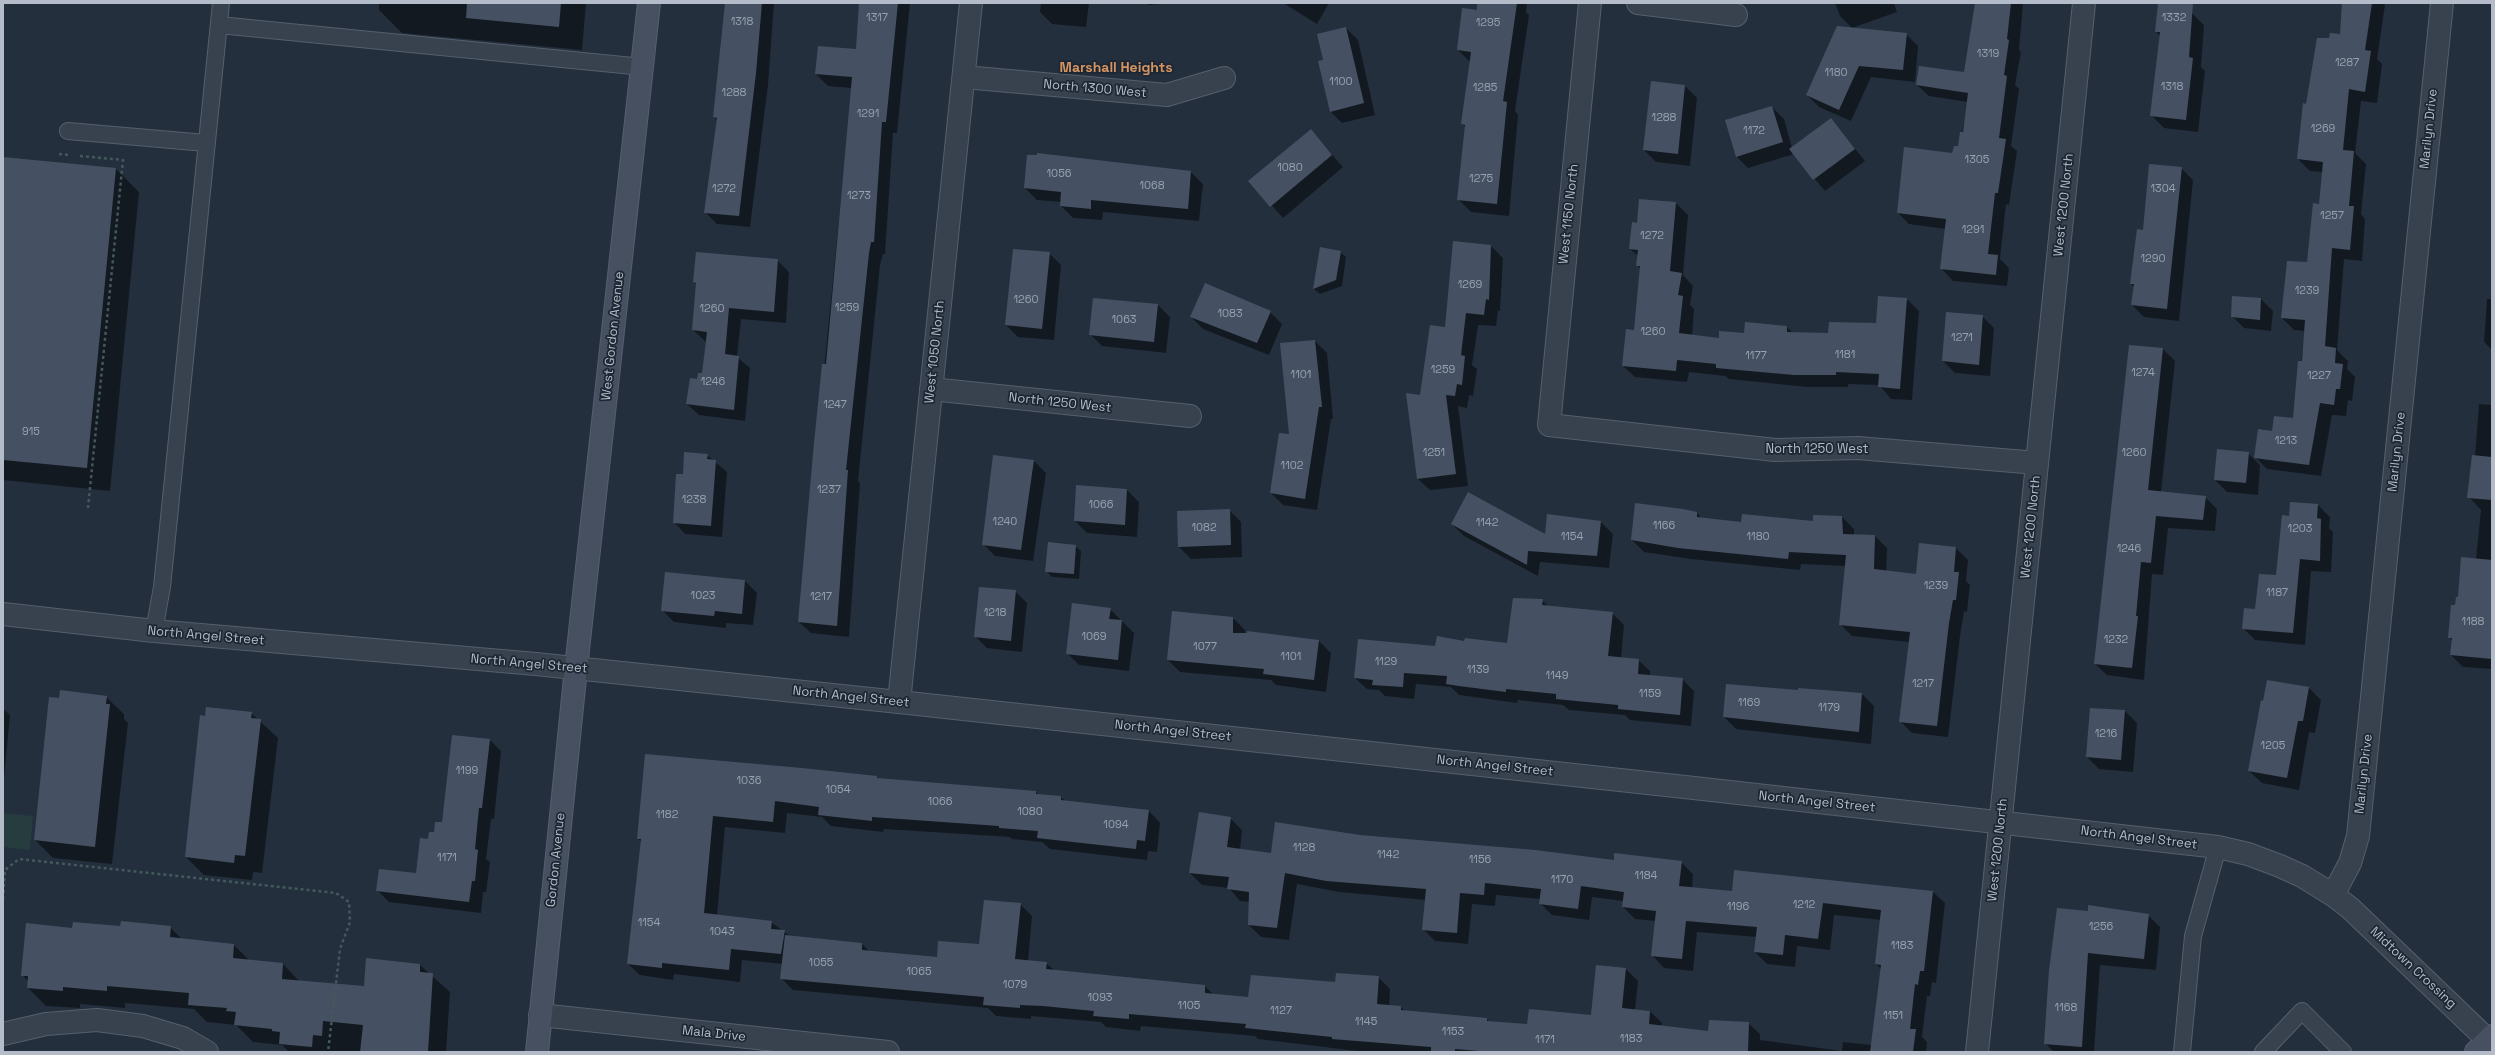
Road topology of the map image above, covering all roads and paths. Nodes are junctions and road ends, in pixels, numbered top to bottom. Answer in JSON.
{"nodes":[{"id":1,"x":221,"y":3,"type":"edge"},
{"id":2,"x":649,"y":3,"type":"edge"},
{"id":3,"x":970,"y":3,"type":"edge"},
{"id":4,"x":1590,"y":3,"type":"edge"},
{"id":5,"x":1638,"y":3,"type":"edge"},
{"id":6,"x":2084,"y":3,"type":"edge"},
{"id":7,"x":2442,"y":3,"type":"edge"},
{"id":8,"x":1736,"y":15,"type":"dead end"},
{"id":9,"x":219,"y":25,"type":"junction"},
{"id":10,"x":642,"y":67,"type":"junction"},
{"id":11,"x":964,"y":77,"type":"junction"},
{"id":12,"x":1224,"y":78,"type":"dead end"},
{"id":13,"x":68,"y":131,"type":"dead end"},
{"id":14,"x":206,"y":143,"type":"junction"},
{"id":15,"x":60,"y":154,"type":"dead end"},
{"id":16,"x":931,"y":389,"type":"junction"},
{"id":17,"x":1190,"y":416,"type":"dead end"},
{"id":18,"x":1549,"y":425,"type":"joint"},
{"id":19,"x":2038,"y":462,"type":"junction"},
{"id":20,"x":88,"y":508,"type":"dead end"},
{"id":21,"x":3,"y":614,"type":"edge"},
{"id":22,"x":154,"y":631,"type":"junction"},
{"id":23,"x":576,"y":668,"type":"junction"},
{"id":24,"x":899,"y":702,"type":"junction"},
{"id":25,"x":2000,"y":822,"type":"junction"},
{"id":26,"x":2218,"y":848,"type":"junction"},
{"id":27,"x":2333,"y":895,"type":"junction"},
{"id":28,"x":3,"y":899,"type":"edge"},
{"id":29,"x":540,"y":1015,"type":"junction"},
{"id":30,"x":3,"y":1034,"type":"edge"},
{"id":31,"x":2487,"y":1043,"type":"edge"},
{"id":32,"x":2271,"y":1049,"type":"edge"},
{"id":33,"x":206,"y":1052,"type":"edge"},
{"id":34,"x":328,"y":1052,"type":"edge"},
{"id":35,"x":536,"y":1052,"type":"edge"},
{"id":36,"x":888,"y":1052,"type":"edge"},
{"id":37,"x":1977,"y":1052,"type":"edge"},
{"id":38,"x":2182,"y":1052,"type":"edge"},
{"id":39,"x":2343,"y":1052,"type":"edge"}],
"edges":[{"from":1,"to":9,"type":"lane"},
{"from":2,"to":10,"type":"main road","name":"West Gordon Avenue"},
{"from":3,"to":11,"type":"street","name":"West 1050 North"},
{"from":4,"to":18,"type":"street","name":"West 1150 North"},
{"from":5,"to":8,"type":"street"},
{"from":6,"to":19,"type":"street","name":"West 1200 North"},
{"from":7,"to":27,"type":"street","name":"Marilyn Drive"},
{"from":9,"to":10,"type":"lane"},
{"from":9,"to":14,"type":"lane"},
{"from":10,"to":23,"type":"main road","name":"West Gordon Avenue"},
{"from":11,"to":12,"type":"street","name":"North 1300 West"},
{"from":11,"to":16,"type":"street","name":"West 1050 North"},
{"from":13,"to":14,"type":"lane"},
{"from":14,"to":22,"type":"lane"},
{"from":15,"to":20,"type":"path"},
{"from":16,"to":17,"type":"street","name":"North 1250 West"},
{"from":16,"to":24,"type":"street","name":"West 1050 North"},
{"from":18,"to":19,"type":"street","name":"North 1250 West"},
{"from":19,"to":25,"type":"street","name":"West 1200 North"},
{"from":21,"to":22,"type":"street","name":"North Angel Street"},
{"from":22,"to":23,"type":"street","name":"North Angel Street"},
{"from":23,"to":24,"type":"street","name":"North Angel Street"},
{"from":23,"to":29,"type":"main road","name":"Gordon Avenue"},
{"from":24,"to":25,"type":"street","name":"North Angel Street"},
{"from":25,"to":26,"type":"street","name":"North Angel Street"},
{"from":25,"to":37,"type":"street","name":"West 1200 North"},
{"from":26,"to":27,"type":"street","name":"North Angel Street"},
{"from":26,"to":38,"type":"lane"},
{"from":27,"to":31,"type":"street","name":"Midtown Crossing"},
{"from":28,"to":34,"type":"path"},
{"from":29,"to":35,"type":"main road","name":"Gordon Avenue"},
{"from":29,"to":36,"type":"street","name":"Mala Drive"},
{"from":30,"to":33,"type":"street"},
{"from":32,"to":39,"type":"lane"}]}
